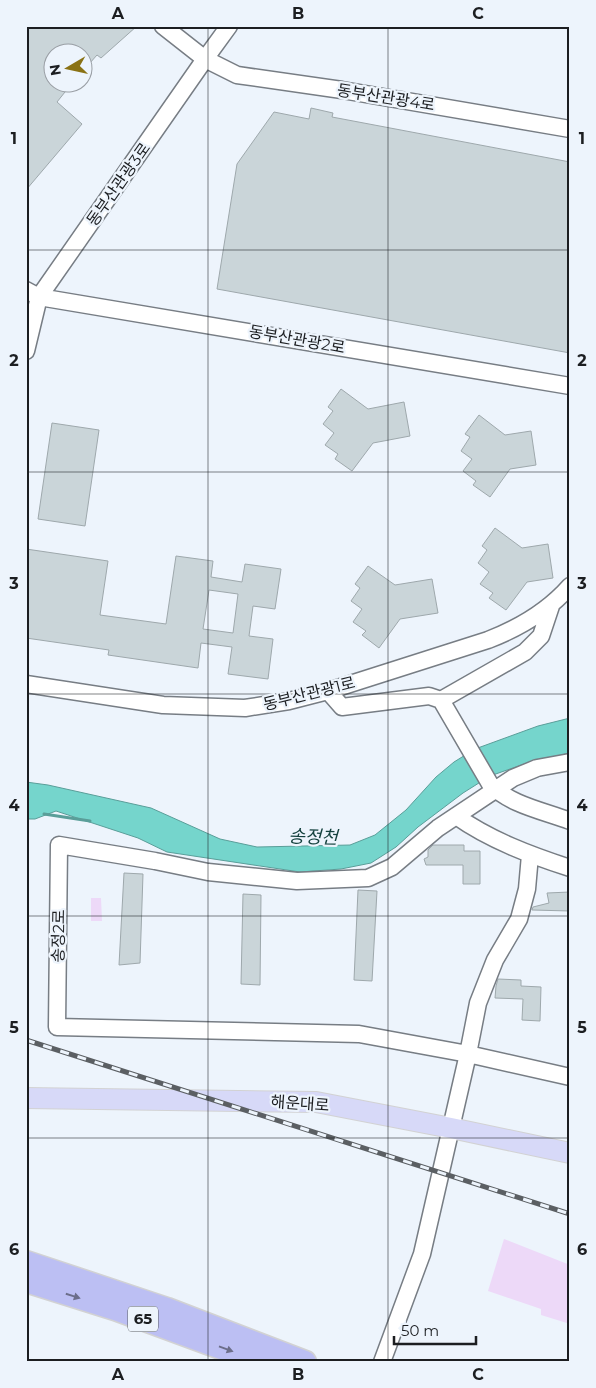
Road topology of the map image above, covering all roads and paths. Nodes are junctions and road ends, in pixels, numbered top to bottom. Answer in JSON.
{"nodes":[{"id":1,"x":163,"y":26,"type":"edge"},
{"id":2,"x":229,"y":26,"type":"edge"},
{"id":3,"x":205,"y":59,"type":"junction"},
{"id":4,"x":570,"y":129,"type":"edge"},
{"id":5,"x":33,"y":293,"type":"edge"},
{"id":6,"x":26,"y":351,"type":"edge"},
{"id":7,"x":570,"y":386,"type":"edge"},
{"id":8,"x":570,"y":586,"type":"edge"},
{"id":9,"x":551,"y":606,"type":"junction"},
{"id":10,"x":26,"y":684,"type":"edge"},
{"id":11,"x":328,"y":691,"type":"junction"},
{"id":12,"x":445,"y":706,"type":"junction"},
{"id":13,"x":570,"y":762,"type":"edge"},
{"id":14,"x":493,"y":787,"type":"junction"},
{"id":15,"x":456,"y":816,"type":"junction"},
{"id":16,"x":570,"y":821,"type":"edge"},
{"id":17,"x":530,"y":855,"type":"junction"},
{"id":18,"x":570,"y":868,"type":"edge"},
{"id":19,"x":468,"y":1054,"type":"junction"},
{"id":20,"x":570,"y":1076,"type":"edge"},
{"id":21,"x":26,"y":1098,"type":"edge"},
{"id":22,"x":451,"y":1128,"type":"junction"},
{"id":23,"x":570,"y":1153,"type":"edge"},
{"id":24,"x":26,"y":1262,"type":"edge"},
{"id":25,"x":26,"y":1281,"type":"edge"},
{"id":26,"x":259,"y":1362,"type":"edge"},
{"id":27,"x":304,"y":1362,"type":"edge"},
{"id":28,"x":382,"y":1362,"type":"edge"}],
"edges":[{"from":1,"to":3,"type":"street","name":"동부산관광4로"},
{"from":2,"to":3,"type":"street","name":"동부산관광3로"},
{"from":3,"to":4,"type":"street","name":"동부산관광4로"},
{"from":3,"to":5,"type":"street","name":"동부산관광3로"},
{"from":5,"to":6,"type":"street","name":"동부산관광3로"},
{"from":5,"to":7,"type":"street","name":"동부산관광2로"},
{"from":8,"to":9,"type":"street","name":"동부산관광1로"},
{"from":9,"to":11,"type":"street","name":"동부산관광1로"},
{"from":9,"to":12,"type":"street"},
{"from":10,"to":11,"type":"street","name":"동부산관광1로"},
{"from":11,"to":12,"type":"street"},
{"from":12,"to":14,"type":"street"},
{"from":13,"to":14,"type":"street"},
{"from":14,"to":15,"type":"street"},
{"from":14,"to":16,"type":"street"},
{"from":15,"to":17,"type":"street"},
{"from":15,"to":19,"type":"street","name":"송정2로"},
{"from":17,"to":18,"type":"street"},
{"from":17,"to":19,"type":"street"},
{"from":19,"to":20,"type":"street"},
{"from":19,"to":22,"type":"street"},
{"from":21,"to":22,"type":"main road","name":"해운대로"},
{"from":22,"to":23,"type":"main road","name":"해운대로"},
{"from":22,"to":28,"type":"street"},
{"from":24,"to":27,"type":"highway","number":"65"},
{"from":25,"to":26,"type":"highway","number":"65","one_way":true}]}
